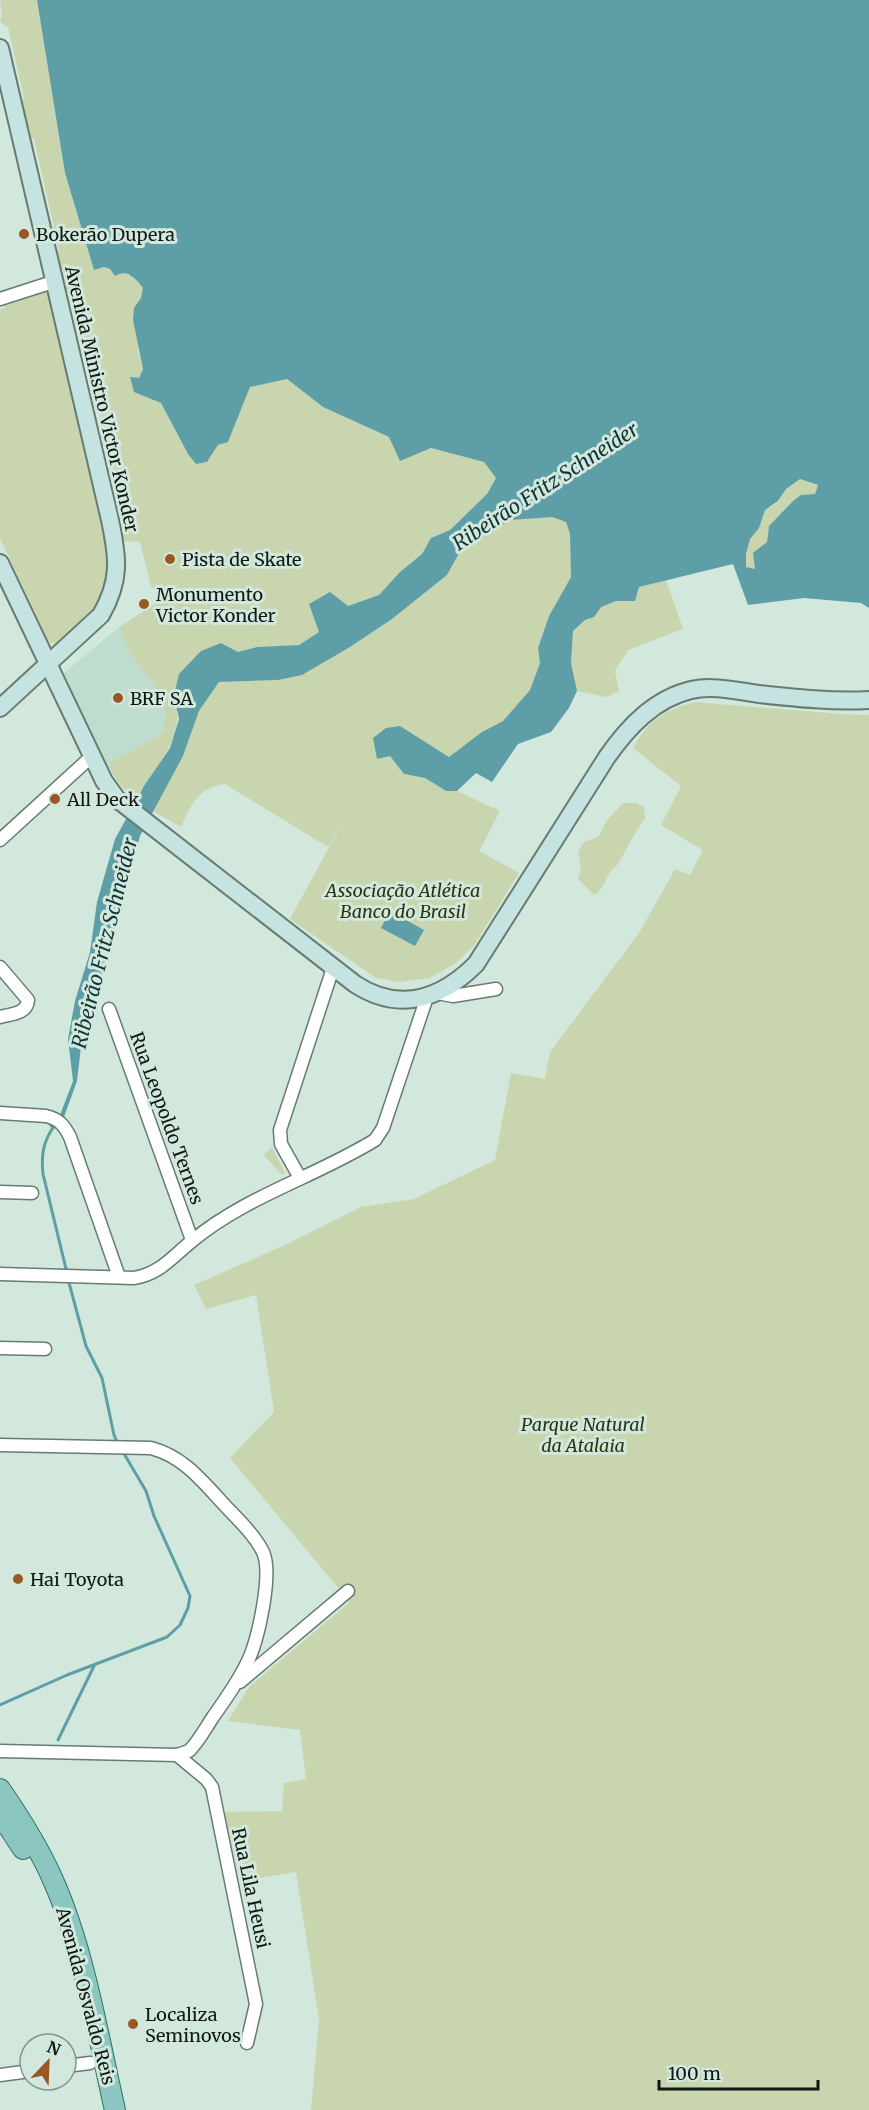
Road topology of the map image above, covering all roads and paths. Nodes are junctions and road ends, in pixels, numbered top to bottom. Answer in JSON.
{"nodes":[{"id":1,"x":0,"y":48,"type":"edge"},
{"id":2,"x":56,"y":281,"type":"junction"},
{"id":3,"x":0,"y":299,"type":"edge"},
{"id":4,"x":0,"y":563,"type":"edge"},
{"id":5,"x":48,"y":665,"type":"junction"},
{"id":6,"x":869,"y":700,"type":"edge"},
{"id":7,"x":0,"y":708,"type":"edge"},
{"id":8,"x":92,"y":756,"type":"junction"},
{"id":9,"x":0,"y":840,"type":"edge"},
{"id":10,"x":0,"y":967,"type":"edge"},
{"id":11,"x":333,"y":968,"type":"junction"},
{"id":12,"x":496,"y":989,"type":"dead end"},
{"id":13,"x":432,"y":995,"type":"junction"},
{"id":14,"x":109,"y":1009,"type":"dead end"},
{"id":15,"x":0,"y":1017,"type":"edge"},
{"id":16,"x":0,"y":1113,"type":"edge"},
{"id":17,"x":300,"y":1178,"type":"junction"},
{"id":18,"x":0,"y":1192,"type":"edge"},
{"id":19,"x":33,"y":1193,"type":"dead end"},
{"id":20,"x":192,"y":1240,"type":"junction"},
{"id":21,"x":0,"y":1274,"type":"edge"},
{"id":22,"x":119,"y":1277,"type":"junction"},
{"id":23,"x":0,"y":1348,"type":"edge"},
{"id":24,"x":45,"y":1349,"type":"dead end"},
{"id":25,"x":0,"y":1445,"type":"edge"},
{"id":26,"x":348,"y":1591,"type":"dead end"},
{"id":27,"x":232,"y":1688,"type":"junction"},
{"id":28,"x":0,"y":1751,"type":"edge"},
{"id":29,"x":177,"y":1755,"type":"junction"},
{"id":30,"x":0,"y":1789,"type":"edge"},
{"id":31,"x":0,"y":1814,"type":"edge"},
{"id":32,"x":248,"y":2043,"type":"dead end"},
{"id":33,"x":90,"y":2062,"type":"junction"},
{"id":34,"x":78,"y":2064,"type":"edge"},
{"id":35,"x":18,"y":2073,"type":"edge"},
{"id":36,"x":0,"y":2075,"type":"edge"},
{"id":37,"x":102,"y":2110,"type":"edge"},
{"id":38,"x":115,"y":2110,"type":"edge"}],
"edges":[{"from":1,"to":2,"type":"street","name":"Avenida Ministro Victor Konder"},
{"from":2,"to":3,"type":"street"},
{"from":2,"to":5,"type":"street","name":"Avenida Ministro Victor Konder"},
{"from":4,"to":5,"type":"street"},
{"from":5,"to":7,"type":"street","name":"Avenida Ministro Victor Konder"},
{"from":5,"to":8,"type":"street"},
{"from":6,"to":13,"type":"street"},
{"from":8,"to":9,"type":"street"},
{"from":8,"to":11,"type":"street"},
{"from":10,"to":15,"type":"street"},
{"from":11,"to":13,"type":"street"},
{"from":11,"to":17,"type":"street"},
{"from":12,"to":13,"type":"street"},
{"from":13,"to":17,"type":"street"},
{"from":14,"to":20,"type":"street","name":"Rua Leopoldo Ternes"},
{"from":16,"to":22,"type":"street"},
{"from":17,"to":20,"type":"street"},
{"from":18,"to":19,"type":"street"},
{"from":20,"to":22,"type":"street"},
{"from":21,"to":22,"type":"street"},
{"from":23,"to":24,"type":"street"},
{"from":25,"to":27,"type":"street"},
{"from":26,"to":27,"type":"street"},
{"from":27,"to":29,"type":"street"},
{"from":28,"to":29,"type":"street"},
{"from":29,"to":32,"type":"street","name":"Rua Lila Heusi"},
{"from":30,"to":38,"type":"main road","name":"Avenida Osvaldo Reis"},
{"from":31,"to":33,"type":"main road","name":"Avenida Osvaldo Reis"},
{"from":33,"to":34,"type":"street"},
{"from":33,"to":37,"type":"main road","name":"Avenida Osvaldo Reis"},
{"from":35,"to":36,"type":"street"}]}
